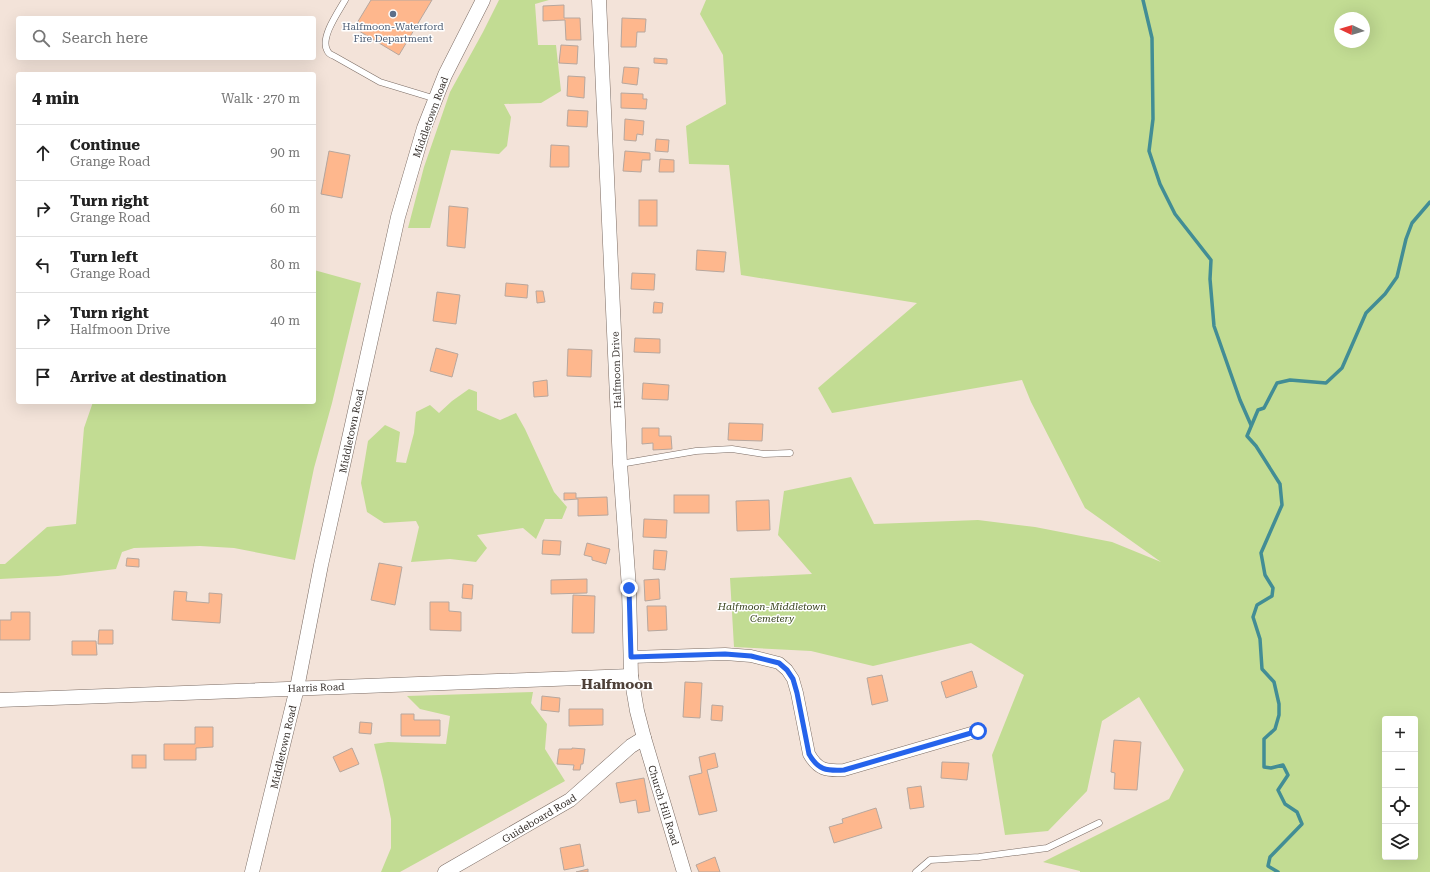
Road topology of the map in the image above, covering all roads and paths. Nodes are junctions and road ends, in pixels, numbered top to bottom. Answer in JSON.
{"nodes":[{"id":1,"x":345,"y":0,"type":"edge"},
{"id":2,"x":483,"y":0,"type":"edge"},
{"id":3,"x":599,"y":0,"type":"edge"},
{"id":4,"x":436,"y":98,"type":"junction"},
{"id":5,"x":790,"y":453,"type":"dead end"},
{"id":6,"x":620,"y":464,"type":"junction"},
{"id":7,"x":631,"y":657,"type":"junction"},
{"id":8,"x":631,"y":676,"type":"junction"},
{"id":9,"x":297,"y":688,"type":"junction"},
{"id":10,"x":0,"y":700,"type":"edge"},
{"id":11,"x":978,"y":731,"type":"dead end"},
{"id":12,"x":644,"y":738,"type":"junction"},
{"id":13,"x":1099,"y":823,"type":"dead end"},
{"id":14,"x":252,"y":872,"type":"edge"},
{"id":15,"x":445,"y":872,"type":"edge"},
{"id":16,"x":684,"y":872,"type":"edge"},
{"id":17,"x":916,"y":872,"type":"edge"}],
"edges":[{"from":1,"to":4,"type":"lane"},
{"from":2,"to":4,"type":"street","name":"Middletown Road"},
{"from":3,"to":6,"type":"street","name":"Halfmoon Drive"},
{"from":4,"to":9,"type":"street","name":"Middletown Road"},
{"from":5,"to":6,"type":"lane"},
{"from":6,"to":7,"type":"street","name":"Halfmoon Drive"},
{"from":7,"to":8,"type":"street","name":"Halfmoon Drive"},
{"from":7,"to":11,"type":"street"},
{"from":8,"to":9,"type":"street","name":"Harris Road"},
{"from":8,"to":12,"type":"street","name":"Halfmoon Drive"},
{"from":9,"to":10,"type":"street","name":"Harris Road"},
{"from":9,"to":14,"type":"street","name":"Middletown Road"},
{"from":12,"to":15,"type":"street","name":"Guideboard Road"},
{"from":12,"to":16,"type":"street","name":"Church Hill Road"},
{"from":13,"to":17,"type":"lane"}]}
